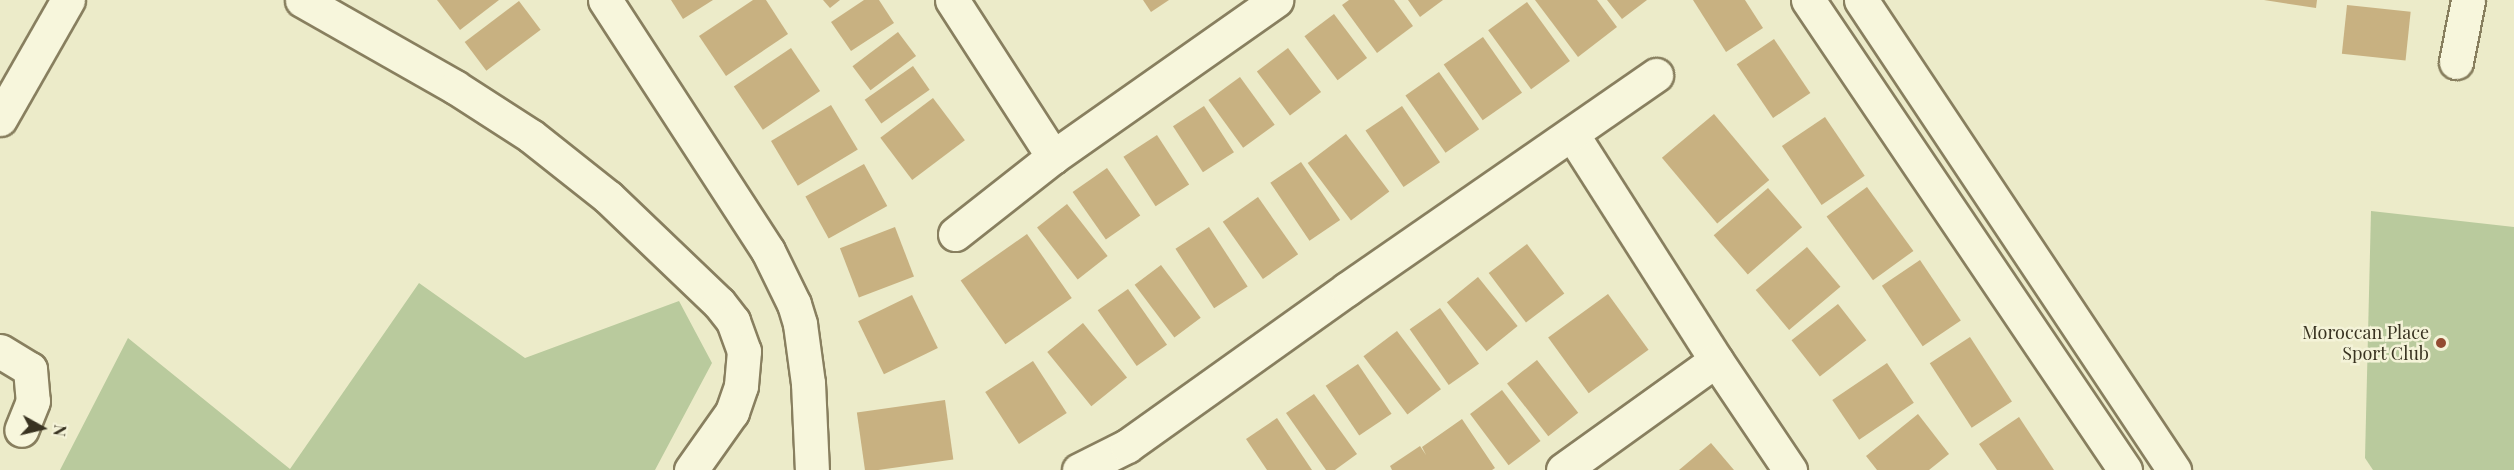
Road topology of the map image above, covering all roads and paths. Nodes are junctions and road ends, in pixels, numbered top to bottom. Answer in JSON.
{"nodes":[{"id":1,"x":68,"y":0,"type":"edge"},
{"id":2,"x":302,"y":0,"type":"edge"},
{"id":3,"x":604,"y":0,"type":"edge"},
{"id":4,"x":952,"y":0,"type":"edge"},
{"id":5,"x":1276,"y":0,"type":"edge"},
{"id":6,"x":1808,"y":0,"type":"edge"},
{"id":7,"x":1861,"y":0,"type":"edge"},
{"id":8,"x":2468,"y":0,"type":"edge"},
{"id":9,"x":2456,"y":62,"type":"dead end"},
{"id":10,"x":1656,"y":75,"type":"dead end"},
{"id":11,"x":0,"y":119,"type":"edge"},
{"id":12,"x":1572,"y":134,"type":"junction"},
{"id":13,"x":1053,"y":157,"type":"junction"},
{"id":14,"x":954,"y":234,"type":"dead end"},
{"id":15,"x":0,"y":351,"type":"edge"},
{"id":16,"x":1716,"y":360,"type":"junction"},
{"id":17,"x":21,"y":430,"type":"dead end"},
{"id":18,"x":1128,"y":458,"type":"edge"},
{"id":19,"x":691,"y":470,"type":"edge"},
{"id":20,"x":812,"y":470,"type":"edge"},
{"id":21,"x":1079,"y":470,"type":"edge"},
{"id":22,"x":1563,"y":470,"type":"edge"},
{"id":23,"x":1790,"y":470,"type":"edge"},
{"id":24,"x":2125,"y":470,"type":"edge"},
{"id":25,"x":2174,"y":470,"type":"edge"}],
"edges":[{"from":1,"to":11,"type":"street"},
{"from":2,"to":19,"type":"street"},
{"from":3,"to":20,"type":"street"},
{"from":4,"to":13,"type":"street"},
{"from":5,"to":13,"type":"street"},
{"from":6,"to":24,"type":"street"},
{"from":7,"to":25,"type":"street"},
{"from":8,"to":9,"type":"street"},
{"from":10,"to":12,"type":"street"},
{"from":12,"to":16,"type":"street"},
{"from":12,"to":18,"type":"street"},
{"from":13,"to":14,"type":"street"},
{"from":15,"to":17,"type":"street"},
{"from":16,"to":22,"type":"street"},
{"from":16,"to":23,"type":"street"},
{"from":18,"to":21,"type":"street"}]}
